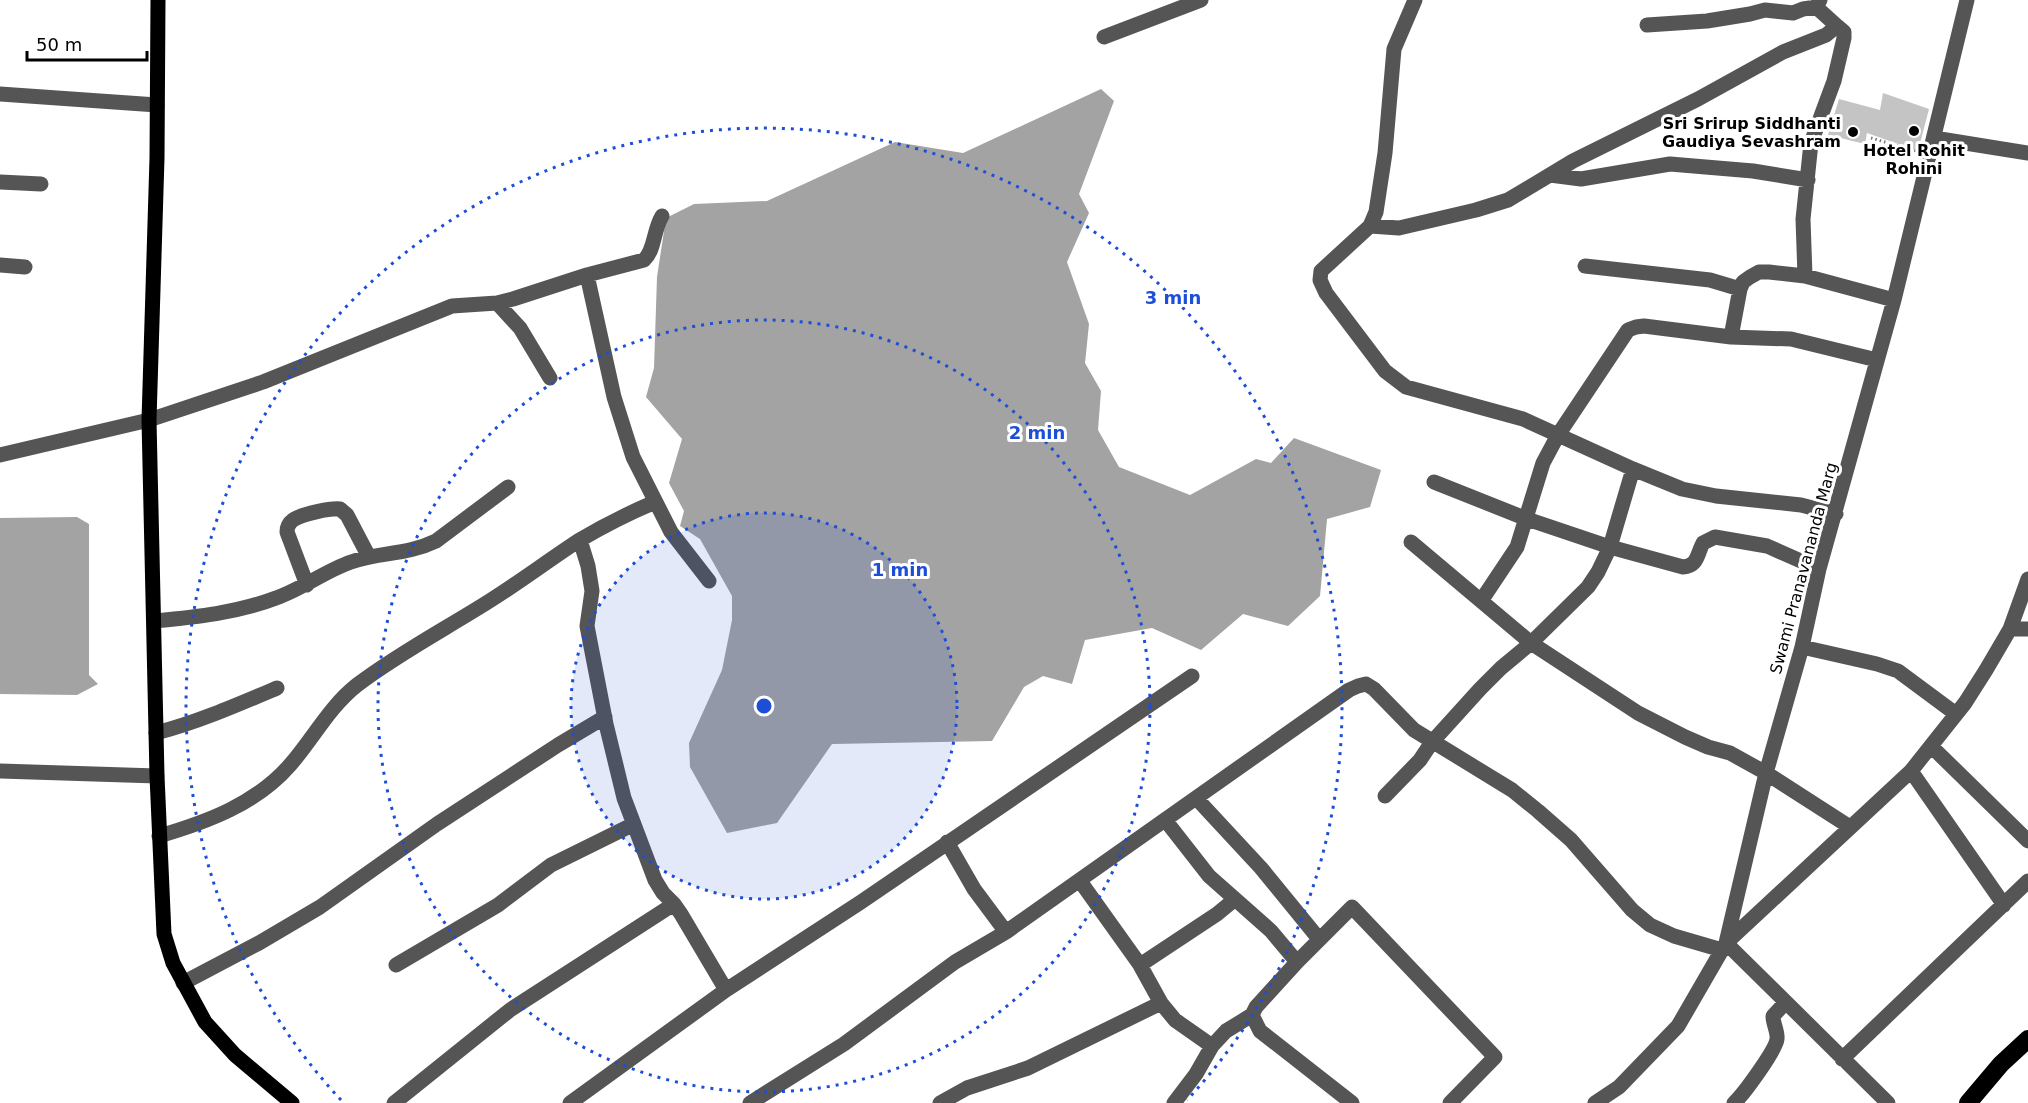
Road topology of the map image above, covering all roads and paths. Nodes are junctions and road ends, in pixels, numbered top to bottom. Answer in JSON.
{"nodes":[{"id":1,"x":158,"y":0,"type":"edge"},
{"id":2,"x":1201,"y":0,"type":"edge"},
{"id":3,"x":1415,"y":0,"type":"edge"},
{"id":4,"x":1967,"y":0,"type":"edge"},
{"id":5,"x":1818,"y":4,"type":"edge"},
{"id":6,"x":1647,"y":25,"type":"dead end"},
{"id":7,"x":1837,"y":26,"type":"junction"},
{"id":8,"x":1104,"y":37,"type":"dead end"},
{"id":9,"x":0,"y":94,"type":"edge"},
{"id":10,"x":157,"y":105,"type":"junction"},
{"id":11,"x":1871,"y":138,"type":"dead end"},
{"id":12,"x":1934,"y":138,"type":"junction"},
{"id":13,"x":2028,"y":153,"type":"edge"},
{"id":14,"x":1929,"y":155,"type":"junction"},
{"id":15,"x":1550,"y":175,"type":"junction"},
{"id":16,"x":1808,"y":180,"type":"junction"},
{"id":17,"x":0,"y":182,"type":"edge"},
{"id":18,"x":40,"y":184,"type":"dead end"},
{"id":19,"x":662,"y":216,"type":"dead end"},
{"id":20,"x":1370,"y":226,"type":"junction"},
{"id":21,"x":0,"y":265,"type":"edge"},
{"id":22,"x":1585,"y":266,"type":"dead end"},
{"id":23,"x":25,"y":267,"type":"dead end"},
{"id":24,"x":587,"y":275,"type":"junction"},
{"id":25,"x":1805,"y":276,"type":"junction"},
{"id":26,"x":1740,"y":289,"type":"junction"},
{"id":27,"x":1894,"y":300,"type":"junction"},
{"id":28,"x":497,"y":303,"type":"junction"},
{"id":29,"x":1731,"y":337,"type":"junction"},
{"id":30,"x":1876,"y":360,"type":"junction"},
{"id":31,"x":550,"y":378,"type":"dead end"},
{"id":32,"x":149,"y":420,"type":"junction"},
{"id":33,"x":1558,"y":435,"type":"junction"},
{"id":34,"x":0,"y":455,"type":"edge"},
{"id":35,"x":1633,"y":469,"type":"junction"},
{"id":36,"x":1434,"y":482,"type":"dead end"},
{"id":37,"x":508,"y":487,"type":"dead end"},
{"id":38,"x":655,"y":502,"type":"junction"},
{"id":39,"x":1836,"y":514,"type":"junction"},
{"id":40,"x":1527,"y":519,"type":"junction"},
{"id":41,"x":580,"y":540,"type":"junction"},
{"id":42,"x":1411,"y":542,"type":"dead end"},
{"id":43,"x":1610,"y":547,"type":"junction"},
{"id":44,"x":369,"y":557,"type":"junction"},
{"id":45,"x":1819,"y":569,"type":"junction"},
{"id":46,"x":2028,"y":579,"type":"edge"},
{"id":47,"x":709,"y":581,"type":"dead end"},
{"id":48,"x":307,"y":585,"type":"junction"},
{"id":49,"x":1481,"y":601,"type":"junction"},
{"id":50,"x":153,"y":621,"type":"junction"},
{"id":51,"x":2028,"y":628,"type":"edge"},
{"id":52,"x":2010,"y":629,"type":"junction"},
{"id":53,"x":1531,"y":643,"type":"junction"},
{"id":54,"x":1802,"y":647,"type":"junction"},
{"id":55,"x":1192,"y":676,"type":"dead end"},
{"id":56,"x":277,"y":688,"type":"dead end"},
{"id":57,"x":1956,"y":714,"type":"junction"},
{"id":58,"x":605,"y":717,"type":"junction"},
{"id":59,"x":156,"y":733,"type":"junction"},
{"id":60,"x":1432,"y":742,"type":"junction"},
{"id":61,"x":1932,"y":747,"type":"junction"},
{"id":62,"x":0,"y":771,"type":"edge"},
{"id":63,"x":1911,"y":771,"type":"junction"},
{"id":64,"x":1766,"y":773,"type":"junction"},
{"id":65,"x":157,"y":776,"type":"junction"},
{"id":66,"x":1385,"y":796,"type":"dead end"},
{"id":67,"x":1197,"y":799,"type":"junction"},
{"id":68,"x":1166,"y":821,"type":"junction"},
{"id":69,"x":634,"y":824,"type":"junction"},
{"id":70,"x":1850,"y":827,"type":"junction"},
{"id":71,"x":159,"y":836,"type":"junction"},
{"id":72,"x":2028,"y":841,"type":"edge"},
{"id":73,"x":947,"y":842,"type":"junction"},
{"id":74,"x":1080,"y":881,"type":"junction"},
{"id":75,"x":2028,"y":881,"type":"edge"},
{"id":76,"x":1234,"y":900,"type":"junction"},
{"id":77,"x":674,"y":904,"type":"junction"},
{"id":78,"x":2004,"y":905,"type":"junction"},
{"id":79,"x":1006,"y":932,"type":"junction"},
{"id":80,"x":1319,"y":939,"type":"junction"},
{"id":81,"x":1724,"y":946,"type":"junction"},
{"id":82,"x":1297,"y":962,"type":"junction"},
{"id":83,"x":396,"y":965,"type":"dead end"},
{"id":84,"x":1140,"y":965,"type":"junction"},
{"id":85,"x":183,"y":983,"type":"junction"},
{"id":86,"x":726,"y":990,"type":"junction"},
{"id":87,"x":1161,"y":1003,"type":"junction"},
{"id":88,"x":1785,"y":1003,"type":"junction"},
{"id":89,"x":1252,"y":1015,"type":"junction"},
{"id":90,"x":2028,"y":1039,"type":"edge"},
{"id":91,"x":1212,"y":1046,"type":"junction"},
{"id":92,"x":1842,"y":1059,"type":"junction"},
{"id":93,"x":291,"y":1103,"type":"edge"},
{"id":94,"x":394,"y":1103,"type":"edge"},
{"id":95,"x":570,"y":1103,"type":"edge"},
{"id":96,"x":750,"y":1103,"type":"edge"},
{"id":97,"x":940,"y":1103,"type":"edge"},
{"id":98,"x":1174,"y":1103,"type":"edge"},
{"id":99,"x":1352,"y":1103,"type":"edge"},
{"id":100,"x":1450,"y":1103,"type":"edge"},
{"id":101,"x":1595,"y":1103,"type":"edge"},
{"id":102,"x":1734,"y":1103,"type":"edge"},
{"id":103,"x":1888,"y":1103,"type":"edge"},
{"id":104,"x":1968,"y":1103,"type":"edge"}],
"edges":[{"from":1,"to":10,"type":"main road"},
{"from":2,"to":8,"type":"street"},
{"from":3,"to":20,"type":"street"},
{"from":4,"to":12,"type":"street","name":"Swami Pranavananda Marg"},
{"from":5,"to":6,"type":"street"},
{"from":5,"to":7,"type":"street"},
{"from":7,"to":15,"type":"street"},
{"from":7,"to":16,"type":"street"},
{"from":9,"to":10,"type":"street"},
{"from":10,"to":32,"type":"main road"},
{"from":11,"to":14,"type":"path"},
{"from":12,"to":13,"type":"street"},
{"from":12,"to":14,"type":"street","name":"Swami Pranavananda Marg"},
{"from":14,"to":27,"type":"street","name":"Swami Pranavananda Marg"},
{"from":15,"to":16,"type":"street"},
{"from":15,"to":20,"type":"street"},
{"from":16,"to":25,"type":"street"},
{"from":17,"to":18,"type":"street"},
{"from":19,"to":24,"type":"street"},
{"from":20,"to":33,"type":"street"},
{"from":21,"to":23,"type":"street"},
{"from":22,"to":26,"type":"street"},
{"from":24,"to":28,"type":"street"},
{"from":24,"to":38,"type":"street"},
{"from":25,"to":26,"type":"street"},
{"from":25,"to":27,"type":"street"},
{"from":26,"to":29,"type":"street"},
{"from":27,"to":30,"type":"street","name":"Swami Pranavananda Marg"},
{"from":28,"to":31,"type":"street"},
{"from":28,"to":32,"type":"street"},
{"from":29,"to":30,"type":"street"},
{"from":29,"to":33,"type":"street"},
{"from":30,"to":39,"type":"street","name":"Swami Pranavananda Marg"},
{"from":32,"to":34,"type":"street"},
{"from":32,"to":50,"type":"main road"},
{"from":33,"to":35,"type":"street"},
{"from":33,"to":40,"type":"street"},
{"from":35,"to":39,"type":"street"},
{"from":35,"to":43,"type":"street"},
{"from":36,"to":40,"type":"street"},
{"from":37,"to":44,"type":"street"},
{"from":38,"to":41,"type":"street"},
{"from":38,"to":47,"type":"street"},
{"from":39,"to":45,"type":"street","name":"Swami Pranavananda Marg"},
{"from":40,"to":43,"type":"street"},
{"from":40,"to":49,"type":"street"},
{"from":41,"to":58,"type":"street"},
{"from":41,"to":71,"type":"street"},
{"from":42,"to":49,"type":"street"},
{"from":43,"to":45,"type":"street"},
{"from":43,"to":53,"type":"street"},
{"from":44,"to":48,"type":"street"},
{"from":44,"to":48,"type":"street"},
{"from":45,"to":54,"type":"street","name":"Swami Pranavananda Marg"},
{"from":46,"to":52,"type":"street"},
{"from":48,"to":50,"type":"street"},
{"from":49,"to":53,"type":"street"},
{"from":50,"to":59,"type":"main road"},
{"from":51,"to":52,"type":"street"},
{"from":52,"to":57,"type":"street"},
{"from":53,"to":60,"type":"street"},
{"from":53,"to":64,"type":"street"},
{"from":54,"to":57,"type":"street"},
{"from":54,"to":64,"type":"street","name":"Swami Pranavananda Marg"},
{"from":55,"to":73,"type":"street"},
{"from":56,"to":59,"type":"street"},
{"from":57,"to":61,"type":"street"},
{"from":58,"to":69,"type":"street"},
{"from":58,"to":85,"type":"street"},
{"from":59,"to":65,"type":"main road"},
{"from":60,"to":66,"type":"street"},
{"from":60,"to":67,"type":"street"},
{"from":60,"to":81,"type":"street"},
{"from":61,"to":63,"type":"street"},
{"from":61,"to":72,"type":"street"},
{"from":62,"to":65,"type":"street"},
{"from":63,"to":70,"type":"street"},
{"from":63,"to":78,"type":"street"},
{"from":64,"to":70,"type":"street"},
{"from":64,"to":81,"type":"street","name":"Swami Pranavananda Marg"},
{"from":65,"to":71,"type":"main road"},
{"from":67,"to":68,"type":"street"},
{"from":67,"to":80,"type":"street"},
{"from":68,"to":74,"type":"street"},
{"from":68,"to":76,"type":"street"},
{"from":69,"to":77,"type":"street"},
{"from":69,"to":83,"type":"street"},
{"from":70,"to":81,"type":"street"},
{"from":71,"to":85,"type":"main road"},
{"from":73,"to":79,"type":"street"},
{"from":73,"to":86,"type":"street"},
{"from":74,"to":79,"type":"street"},
{"from":74,"to":84,"type":"street"},
{"from":75,"to":78,"type":"street"},
{"from":76,"to":82,"type":"street"},
{"from":76,"to":84,"type":"street"},
{"from":77,"to":86,"type":"street"},
{"from":77,"to":94,"type":"street"},
{"from":78,"to":92,"type":"street"},
{"from":79,"to":96,"type":"street"},
{"from":80,"to":82,"type":"street"},
{"from":80,"to":100,"type":"street"},
{"from":81,"to":88,"type":"street"},
{"from":81,"to":101,"type":"street","name":"Swami Pranavananda Marg"},
{"from":82,"to":89,"type":"street"},
{"from":84,"to":87,"type":"street"},
{"from":85,"to":93,"type":"main road"},
{"from":86,"to":95,"type":"street"},
{"from":87,"to":91,"type":"street"},
{"from":87,"to":97,"type":"street"},
{"from":88,"to":92,"type":"street"},
{"from":88,"to":102,"type":"street"},
{"from":89,"to":91,"type":"street"},
{"from":89,"to":99,"type":"street"},
{"from":90,"to":104,"type":"highway"},
{"from":91,"to":98,"type":"street"},
{"from":92,"to":103,"type":"street"}]}
